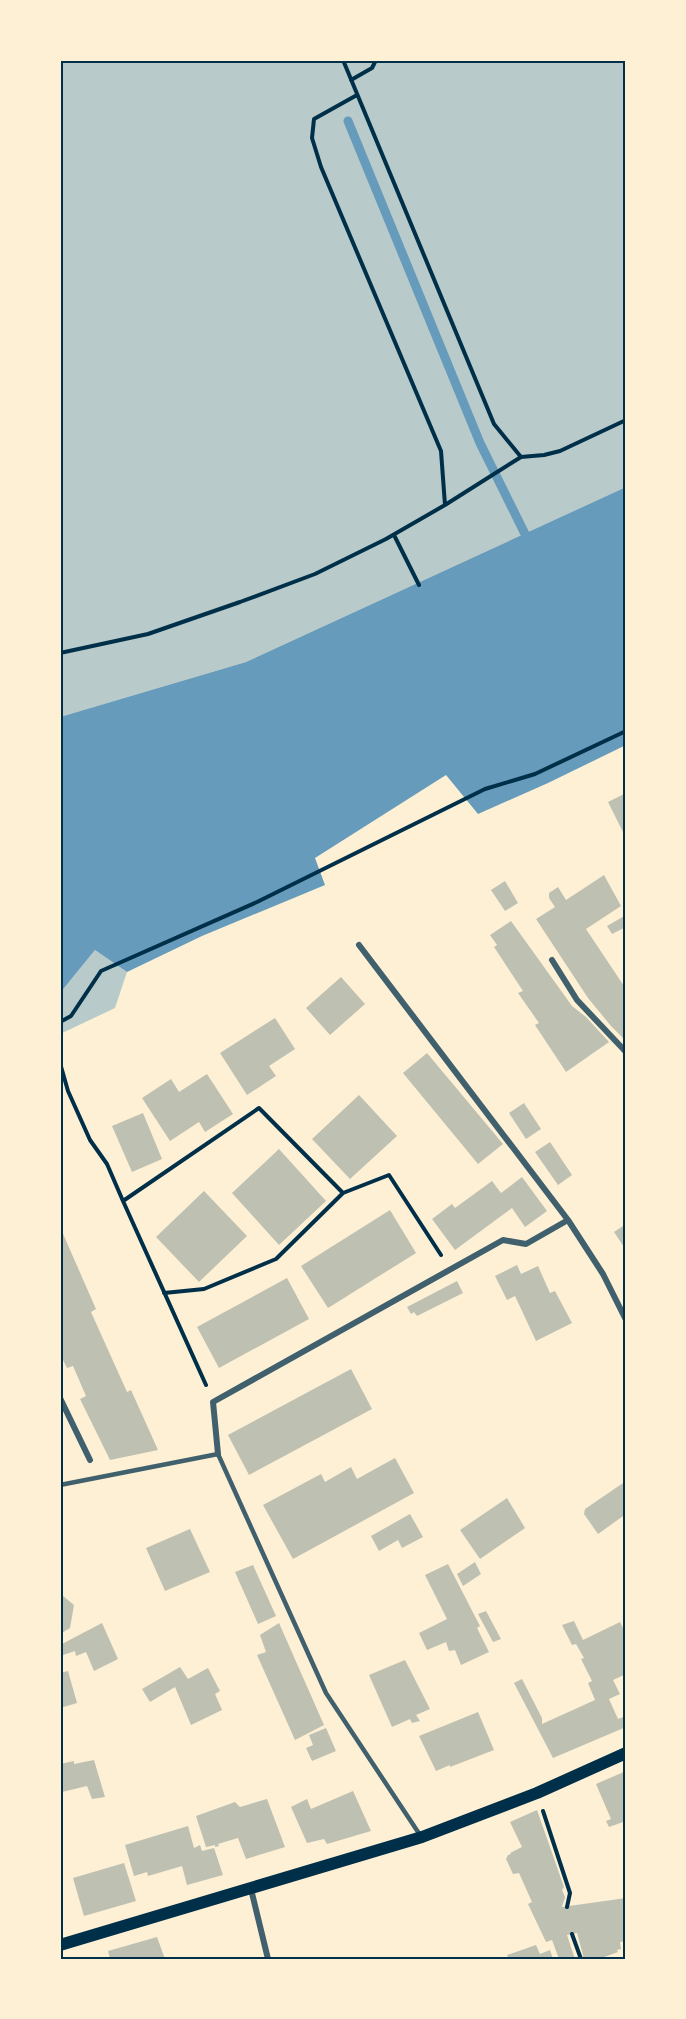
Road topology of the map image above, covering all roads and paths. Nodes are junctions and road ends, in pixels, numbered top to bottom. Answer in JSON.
{"nodes":[{"id":1,"x":343,"y":60,"type":"edge"},
{"id":2,"x":376,"y":60,"type":"edge"},
{"id":3,"x":351,"y":80,"type":"junction"},
{"id":4,"x":357,"y":95,"type":"junction"},
{"id":5,"x":626,"y":420,"type":"edge"},
{"id":6,"x":521,"y":457,"type":"junction"},
{"id":7,"x":445,"y":505,"type":"junction"},
{"id":8,"x":394,"y":535,"type":"junction"},
{"id":9,"x":419,"y":585,"type":"dead end"},
{"id":10,"x":60,"y":653,"type":"edge"},
{"id":11,"x":626,"y":731,"type":"edge"},
{"id":12,"x":359,"y":945,"type":"dead end"},
{"id":13,"x":552,"y":960,"type":"dead end"},
{"id":14,"x":60,"y":1022,"type":"edge"},
{"id":15,"x":626,"y":1052,"type":"edge"},
{"id":16,"x":60,"y":1064,"type":"edge"},
{"id":17,"x":343,"y":1193,"type":"junction"},
{"id":18,"x":123,"y":1201,"type":"junction"},
{"id":19,"x":568,"y":1220,"type":"junction"},
{"id":20,"x":450,"y":1269,"type":"junction"},
{"id":21,"x":164,"y":1293,"type":"junction"},
{"id":22,"x":626,"y":1320,"type":"edge"},
{"id":23,"x":60,"y":1398,"type":"edge"},
{"id":24,"x":213,"y":1402,"type":"junction"},
{"id":25,"x":218,"y":1455,"type":"junction"},
{"id":26,"x":90,"y":1460,"type":"dead end"},
{"id":27,"x":60,"y":1485,"type":"edge"},
{"id":28,"x":626,"y":1753,"type":"edge"},
{"id":29,"x":537,"y":1793,"type":"junction"},
{"id":30,"x":422,"y":1837,"type":"junction"},
{"id":31,"x":252,"y":1889,"type":"junction"},
{"id":32,"x":567,"y":1907,"type":"dead end"},
{"id":33,"x":572,"y":1934,"type":"dead end"},
{"id":34,"x":60,"y":1945,"type":"edge"},
{"id":35,"x":268,"y":1959,"type":"edge"},
{"id":36,"x":581,"y":1959,"type":"edge"}],
"edges":[{"from":1,"to":3,"type":"path"},
{"from":2,"to":3,"type":"path"},
{"from":3,"to":4,"type":"path"},
{"from":4,"to":6,"type":"path"},
{"from":4,"to":7,"type":"path"},
{"from":5,"to":6,"type":"path"},
{"from":6,"to":7,"type":"path"},
{"from":7,"to":8,"type":"path"},
{"from":8,"to":9,"type":"path"},
{"from":8,"to":10,"type":"path"},
{"from":11,"to":14,"type":"path"},
{"from":12,"to":19,"type":"street"},
{"from":13,"to":15,"type":"street"},
{"from":16,"to":18,"type":"path"},
{"from":17,"to":18,"type":"path"},
{"from":17,"to":20,"type":"path"},
{"from":17,"to":21,"type":"path"},
{"from":18,"to":21,"type":"path"},
{"from":19,"to":20,"type":"street"},
{"from":19,"to":22,"type":"street"},
{"from":20,"to":24,"type":"street"},
{"from":21,"to":24,"type":"path"},
{"from":23,"to":26,"type":"street"},
{"from":24,"to":25,"type":"street"},
{"from":25,"to":27,"type":"lane"},
{"from":25,"to":30,"type":"lane"},
{"from":28,"to":29,"type":"main road"},
{"from":29,"to":30,"type":"main road"},
{"from":29,"to":32,"type":"path"},
{"from":30,"to":31,"type":"main road"},
{"from":31,"to":34,"type":"main road"},
{"from":31,"to":35,"type":"street"},
{"from":33,"to":36,"type":"path"}]}
